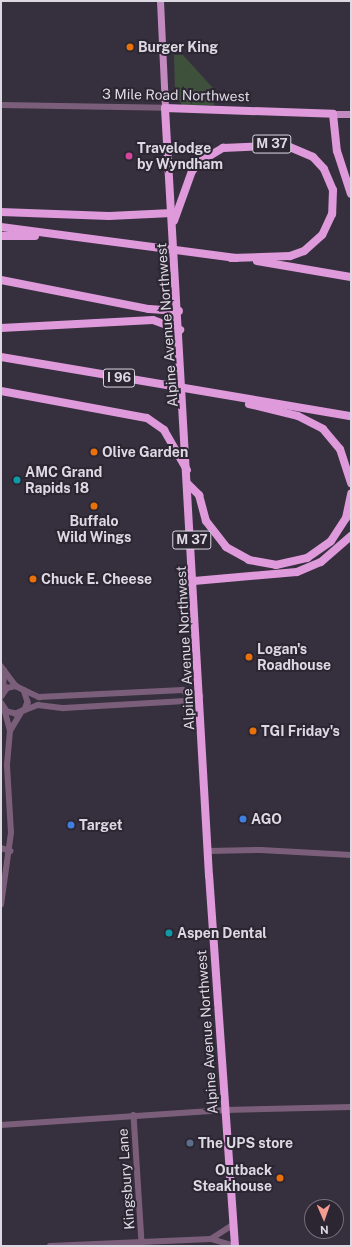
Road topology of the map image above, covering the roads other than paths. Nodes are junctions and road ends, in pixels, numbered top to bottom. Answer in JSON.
{"nodes":[{"id":1,"x":160,"y":1,"type":"edge"},
{"id":2,"x":1,"y":105,"type":"edge"},
{"id":3,"x":165,"y":108,"type":"junction"},
{"id":4,"x":333,"y":114,"type":"junction"},
{"id":5,"x":351,"y":114,"type":"edge"},
{"id":6,"x":351,"y":194,"type":"edge"},
{"id":7,"x":1,"y":212,"type":"edge"},
{"id":8,"x":172,"y":213,"type":"junction"},
{"id":9,"x":173,"y":223,"type":"junction"},
{"id":10,"x":1,"y":227,"type":"edge"},
{"id":11,"x":1,"y":236,"type":"edge"},
{"id":12,"x":67,"y":236,"type":"junction"},
{"id":13,"x":231,"y":258,"type":"junction"},
{"id":14,"x":351,"y":277,"type":"edge"},
{"id":15,"x":1,"y":280,"type":"edge"},
{"id":16,"x":164,"y":311,"type":"junction"},
{"id":17,"x":179,"y":311,"type":"junction"},
{"id":18,"x":1,"y":328,"type":"edge"},
{"id":19,"x":180,"y":330,"type":"junction"},
{"id":20,"x":1,"y":359,"type":"edge"},
{"id":21,"x":1,"y":391,"type":"edge"},
{"id":22,"x":226,"y":395,"type":"junction"},
{"id":23,"x":351,"y":416,"type":"edge"},
{"id":24,"x":187,"y":470,"type":"junction"},
{"id":25,"x":351,"y":483,"type":"edge"},
{"id":26,"x":188,"y":484,"type":"junction"},
{"id":27,"x":351,"y":494,"type":"edge"},
{"id":28,"x":351,"y":536,"type":"edge"},
{"id":29,"x":194,"y":581,"type":"junction"},
{"id":30,"x":2,"y":667,"type":"edge"},
{"id":31,"x":16,"y":686,"type":"junction"},
{"id":32,"x":24,"y":690,"type":"junction"},
{"id":33,"x":2,"y":694,"type":"edge"},
{"id":34,"x":200,"y":696,"type":"junction"},
{"id":35,"x":191,"y":697,"type":"junction"},
{"id":36,"x":1,"y":703,"type":"edge"},
{"id":37,"x":4,"y":709,"type":"junction"},
{"id":38,"x":23,"y":711,"type":"junction"},
{"id":39,"x":10,"y":731,"type":"junction"},
{"id":40,"x":1,"y":848,"type":"edge"},
{"id":41,"x":11,"y":851,"type":"junction"},
{"id":42,"x":208,"y":851,"type":"junction"},
{"id":43,"x":351,"y":855,"type":"edge"},
{"id":44,"x":1,"y":904,"type":"edge"},
{"id":45,"x":351,"y":1107,"type":"edge"},
{"id":46,"x":225,"y":1110,"type":"junction"},
{"id":47,"x":134,"y":1115,"type":"junction"},
{"id":48,"x":1,"y":1125,"type":"edge"},
{"id":49,"x":234,"y":1224,"type":"junction"},
{"id":50,"x":212,"y":1239,"type":"junction"},
{"id":51,"x":142,"y":1241,"type":"junction"},
{"id":52,"x":79,"y":1245,"type":"edge"},
{"id":53,"x":50,"y":1246,"type":"edge"},
{"id":54,"x":235,"y":1246,"type":"edge"}],
"edges":[{"from":1,"to":3,"type":"main road","name":"Alpine Avenue Northwest"},
{"from":2,"to":3,"type":"street","name":"3 Mile Road Northwest"},
{"from":3,"to":4,"type":"highway","name":"3 Mile Road Northwest"},
{"from":3,"to":8,"type":"highway","name":"Alpine Avenue Northwest"},
{"from":4,"to":5,"type":"main road","name":"3 Mile Road Northwest"},
{"from":4,"to":6,"type":"highway"},
{"from":7,"to":8,"type":"highway"},
{"from":8,"to":9,"type":"highway","name":"Alpine Avenue Northwest"},
{"from":9,"to":13,"type":"highway","number":"M 37"},
{"from":9,"to":17,"type":"highway","name":"Alpine Avenue Northwest","number":"M 37"},
{"from":10,"to":12,"type":"highway"},
{"from":11,"to":12,"type":"highway"},
{"from":12,"to":13,"type":"highway"},
{"from":13,"to":14,"type":"highway"},
{"from":15,"to":16,"type":"highway"},
{"from":16,"to":17,"type":"highway"},
{"from":16,"to":19,"type":"highway"},
{"from":17,"to":19,"type":"highway","name":"Alpine Avenue Northwest","number":"M 37"},
{"from":18,"to":19,"type":"highway"},
{"from":19,"to":24,"type":"highway","name":"Alpine Avenue Northwest","number":"M 37"},
{"from":20,"to":22,"type":"highway","number":"I 96"},
{"from":21,"to":24,"type":"highway","number":"M 37"},
{"from":22,"to":23,"type":"highway","number":"I 96"},
{"from":22,"to":25,"type":"highway"},
{"from":24,"to":26,"type":"highway","name":"Alpine Avenue Northwest","number":"M 37"},
{"from":26,"to":27,"type":"highway"},
{"from":26,"to":29,"type":"highway","name":"Alpine Avenue Northwest","number":"M 37"},
{"from":28,"to":29,"type":"highway"},
{"from":29,"to":34,"type":"highway","name":"Alpine Avenue Northwest","number":"M 37"},
{"from":30,"to":31,"type":"street"},
{"from":30,"to":33,"type":"street"},
{"from":31,"to":32,"type":"street"},
{"from":31,"to":33,"type":"street"},
{"from":32,"to":35,"type":"street"},
{"from":32,"to":38,"type":"street"},
{"from":34,"to":35,"type":"street"},
{"from":34,"to":42,"type":"highway","name":"Alpine Avenue Northwest"},
{"from":35,"to":38,"type":"street"},
{"from":36,"to":37,"type":"street"},
{"from":37,"to":38,"type":"street"},
{"from":37,"to":39,"type":"street"},
{"from":38,"to":39,"type":"street"},
{"from":39,"to":41,"type":"street"},
{"from":40,"to":41,"type":"street"},
{"from":41,"to":44,"type":"street"},
{"from":42,"to":43,"type":"street"},
{"from":42,"to":46,"type":"highway","name":"Alpine Avenue Northwest"},
{"from":45,"to":46,"type":"street"},
{"from":46,"to":47,"type":"street"},
{"from":46,"to":49,"type":"highway","name":"Alpine Avenue Northwest"},
{"from":47,"to":48,"type":"street"},
{"from":47,"to":51,"type":"street","name":"Kingsbury Lane"},
{"from":49,"to":50,"type":"street"},
{"from":49,"to":54,"type":"highway","name":"Alpine Avenue Northwest"},
{"from":50,"to":51,"type":"street"},
{"from":50,"to":54,"type":"street"},
{"from":51,"to":52,"type":"street"},
{"from":52,"to":53,"type":"street"}]}
